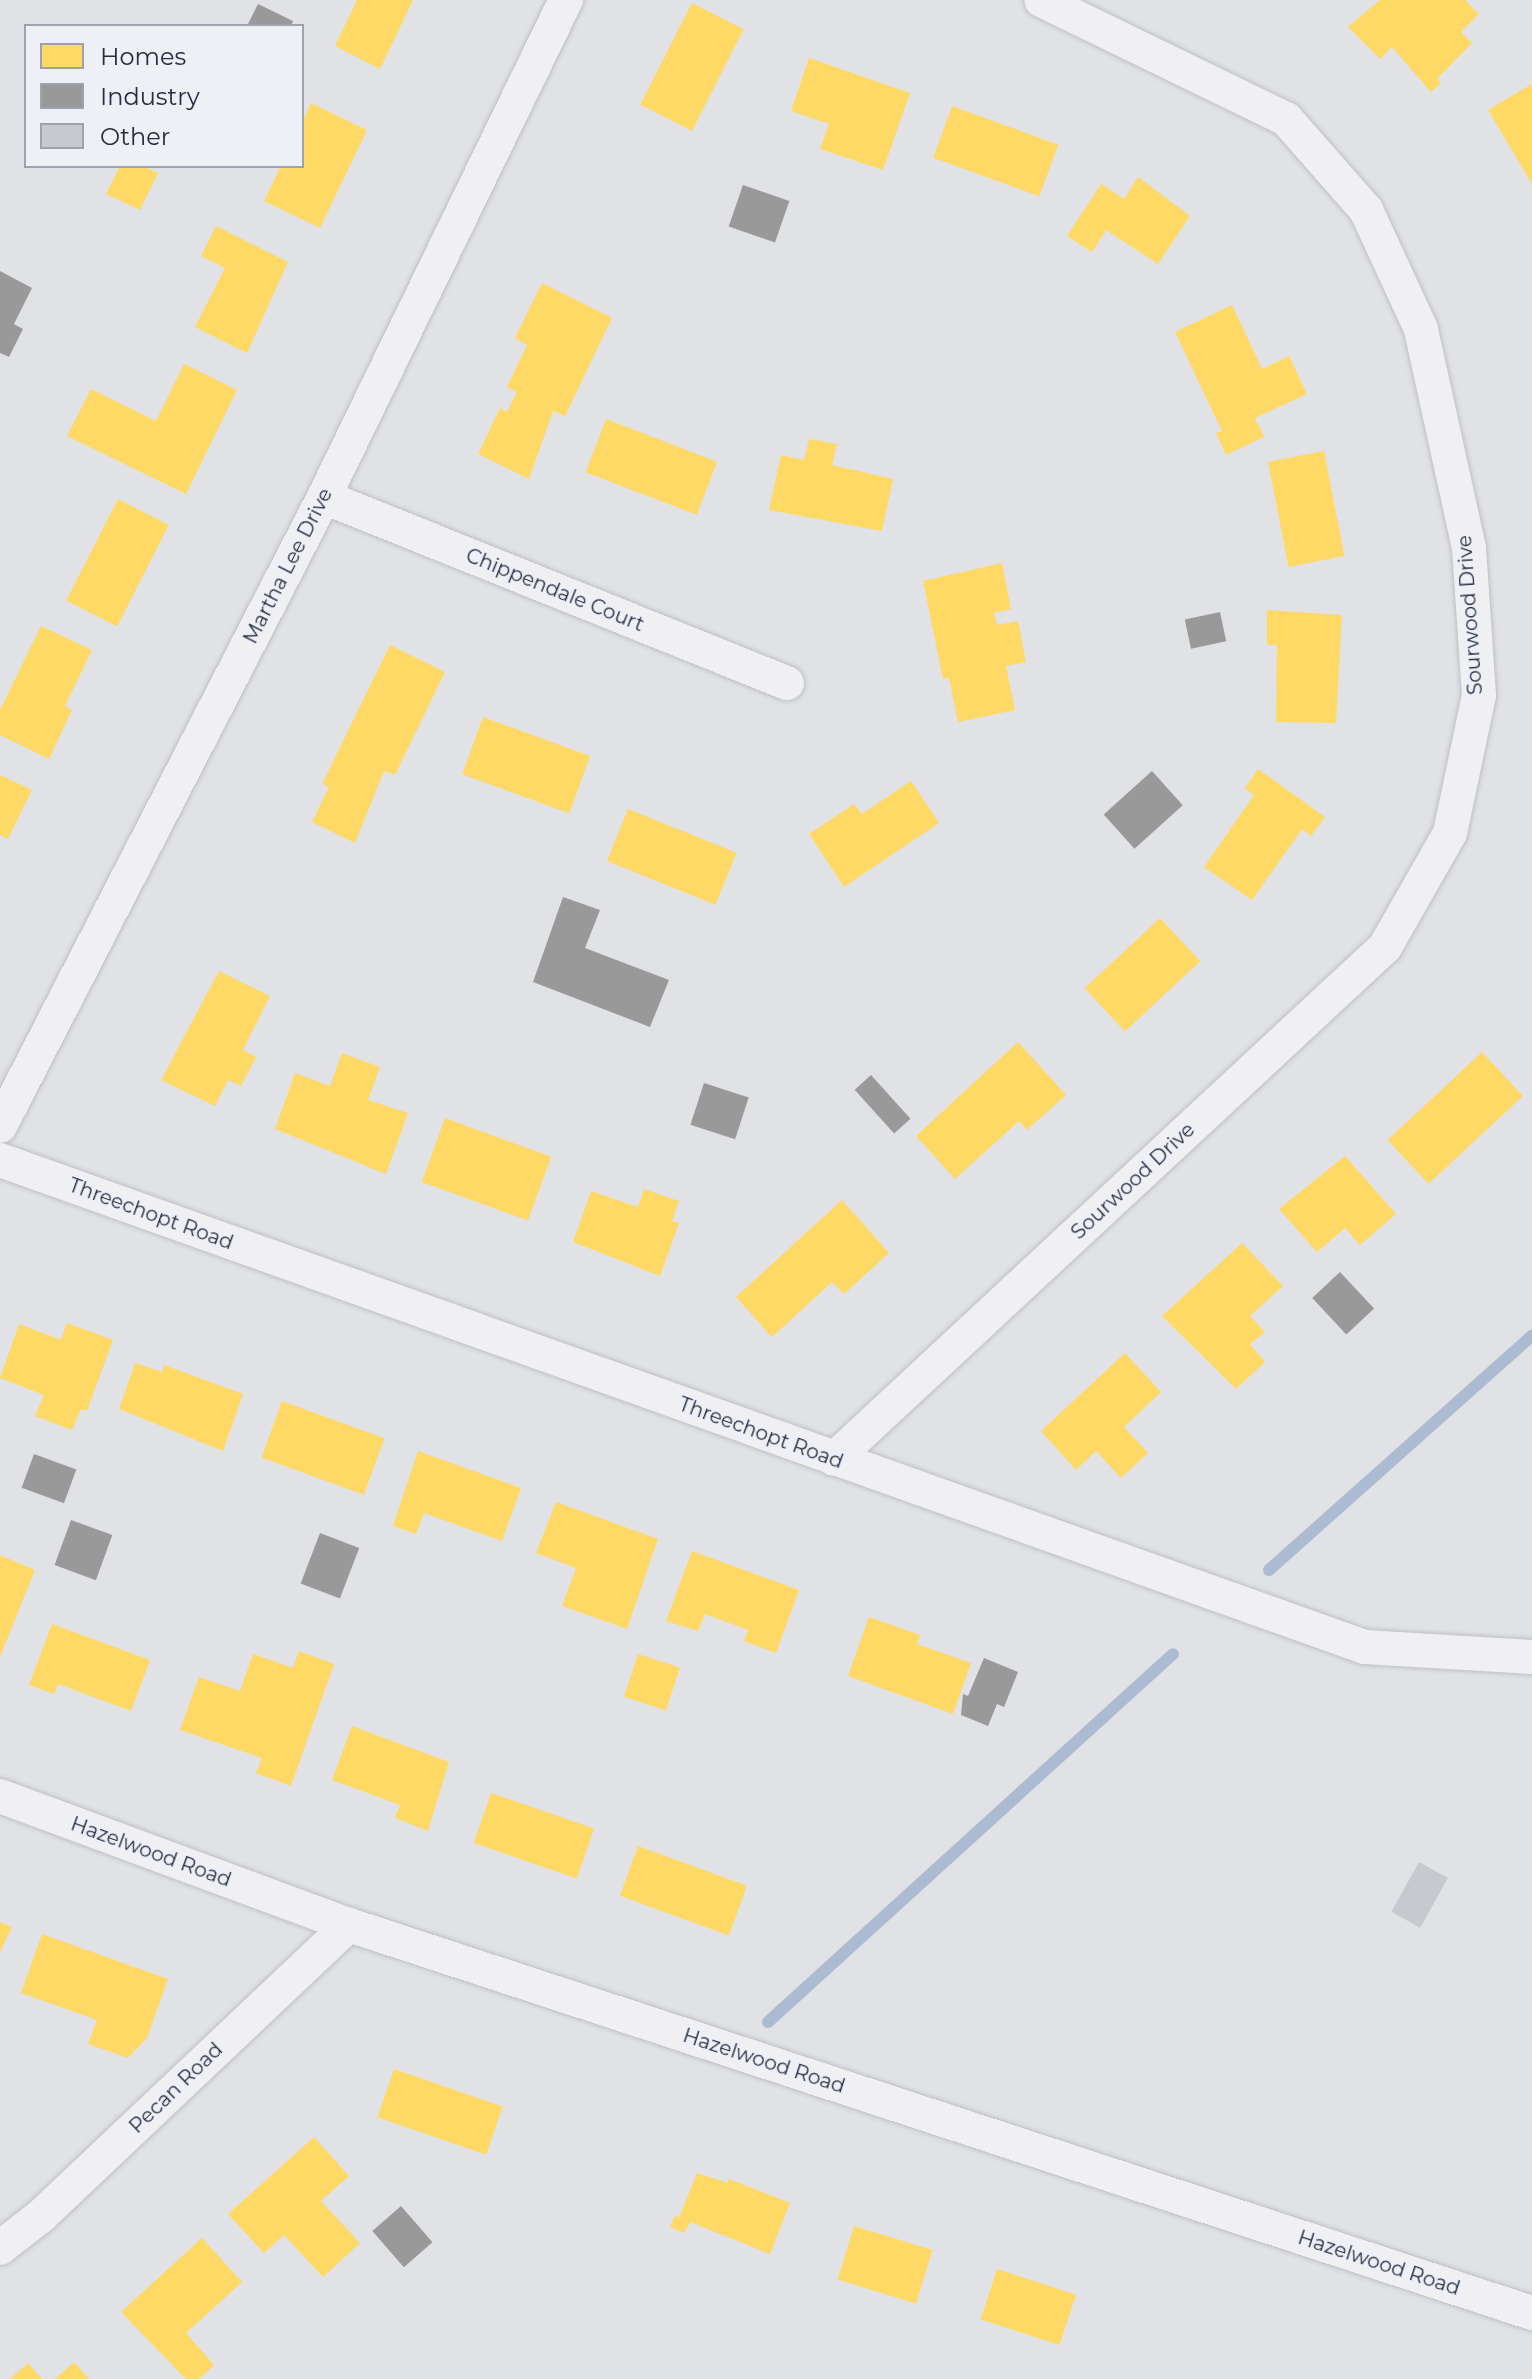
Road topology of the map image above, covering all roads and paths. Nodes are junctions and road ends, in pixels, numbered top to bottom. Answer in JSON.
{"nodes":[{"id":1,"x":566,"y":0,"type":"edge"},
{"id":2,"x":1041,"y":0,"type":"edge"},
{"id":3,"x":324,"y":497,"type":"junction"},
{"id":4,"x":787,"y":683,"type":"dead end"},
{"id":5,"x":0,"y":1126,"type":"edge"},
{"id":6,"x":0,"y":1160,"type":"edge"},
{"id":7,"x":834,"y":1459,"type":"junction"},
{"id":8,"x":1532,"y":1657,"type":"edge"},
{"id":9,"x":0,"y":1796,"type":"edge"},
{"id":10,"x":349,"y":1925,"type":"junction"},
{"id":11,"x":0,"y":2248,"type":"edge"},
{"id":12,"x":1532,"y":2313,"type":"edge"}],
"edges":[{"from":1,"to":3,"type":"street","name":"Martha Lee Drive"},
{"from":2,"to":7,"type":"street","name":"Sourwood Drive"},
{"from":3,"to":4,"type":"street","name":"Chippendale Court"},
{"from":3,"to":5,"type":"street","name":"Martha Lee Drive"},
{"from":6,"to":7,"type":"street","name":"Threechopt Road"},
{"from":7,"to":8,"type":"street","name":"Threechopt Road"},
{"from":9,"to":10,"type":"street","name":"Hazelwood Road"},
{"from":10,"to":11,"type":"street","name":"Pecan Road"},
{"from":10,"to":12,"type":"street","name":"Hazelwood Road"}]}
